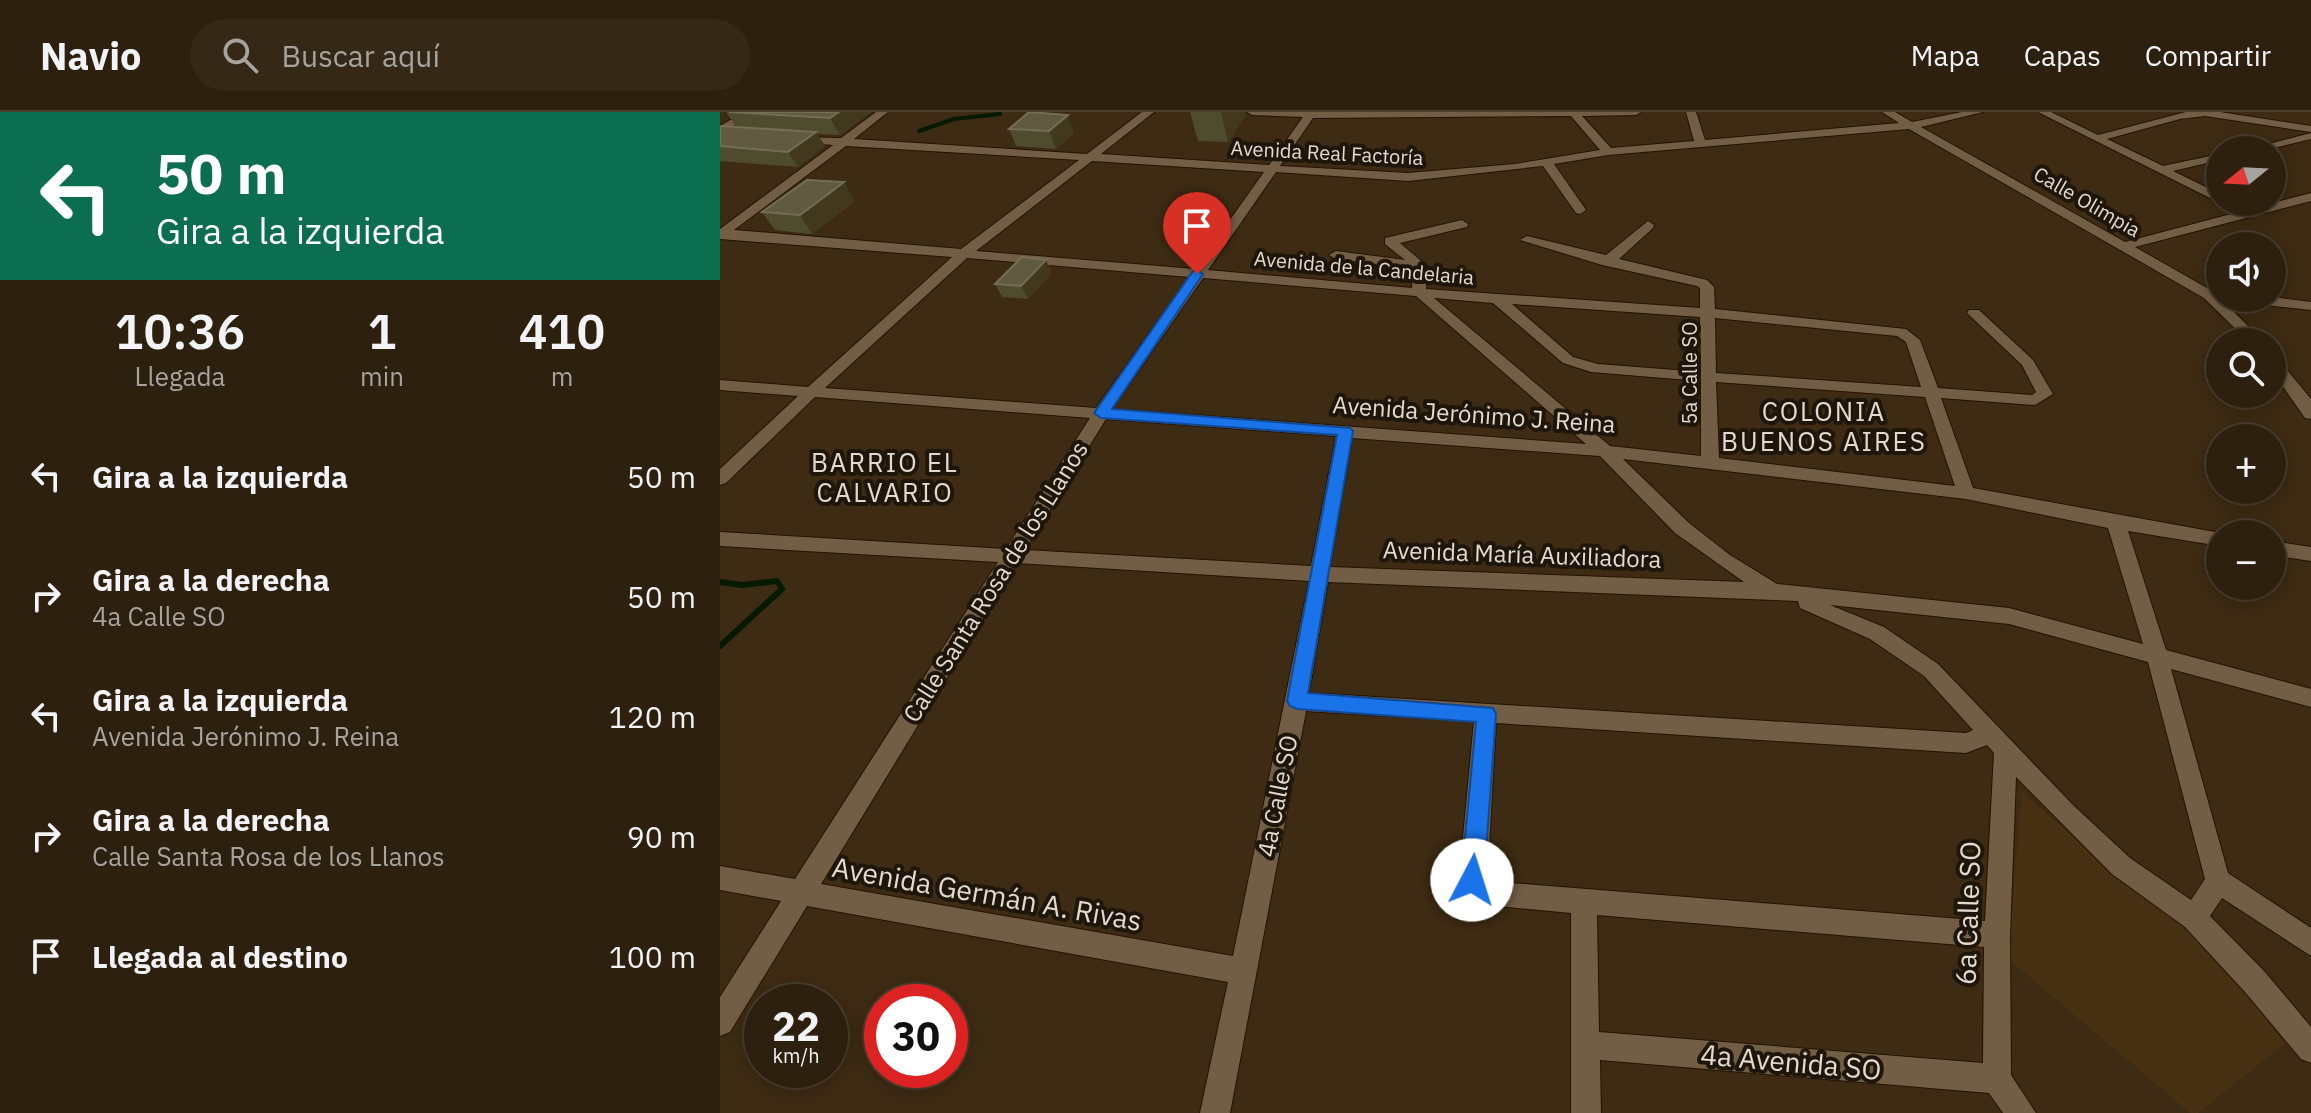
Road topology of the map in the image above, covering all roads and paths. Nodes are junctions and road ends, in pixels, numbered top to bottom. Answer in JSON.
{"nodes":[{"id":1,"x":752,"y":112,"type":"edge"},
{"id":2,"x":883,"y":112,"type":"edge"},
{"id":3,"x":1149,"y":112,"type":"edge"},
{"id":4,"x":1252,"y":112,"type":"edge"},
{"id":5,"x":1636,"y":112,"type":"edge"},
{"id":6,"x":1691,"y":112,"type":"edge"},
{"id":7,"x":1887,"y":112,"type":"edge"},
{"id":8,"x":1978,"y":112,"type":"edge"},
{"id":9,"x":2043,"y":112,"type":"edge"},
{"id":10,"x":1312,"y":113,"type":"edge"},
{"id":11,"x":1573,"y":113,"type":"edge"},
{"id":12,"x":1914,"y":125,"type":"junction"},
{"id":13,"x":2311,"y":129,"type":"edge"},
{"id":14,"x":720,"y":133,"type":"edge"},
{"id":15,"x":735,"y":135,"type":"edge"},
{"id":16,"x":2311,"y":136,"type":"edge"},
{"id":17,"x":782,"y":138,"type":"edge"},
{"id":18,"x":2098,"y":138,"type":"junction"},
{"id":19,"x":843,"y":142,"type":"junction"},
{"id":20,"x":2286,"y":142,"type":"edge"},
{"id":21,"x":1701,"y":144,"type":"junction"},
{"id":22,"x":1608,"y":152,"type":"junction"},
{"id":23,"x":1090,"y":158,"type":"junction"},
{"id":24,"x":2206,"y":160,"type":"edge"},
{"id":25,"x":1547,"y":163,"type":"junction"},
{"id":26,"x":1271,"y":169,"type":"junction"},
{"id":27,"x":2163,"y":170,"type":"junction"},
{"id":28,"x":2206,"y":192,"type":"edge"},
{"id":29,"x":2311,"y":197,"type":"edge"},
{"id":30,"x":2286,"y":204,"type":"edge"},
{"id":31,"x":1580,"y":210,"type":"dead end"},
{"id":32,"x":2240,"y":216,"type":"edge"},
{"id":33,"x":1462,"y":224,"type":"dead end"},
{"id":34,"x":1648,"y":225,"type":"dead end"},
{"id":35,"x":721,"y":233,"type":"edge"},
{"id":36,"x":1527,"y":240,"type":"dead end"},
{"id":37,"x":1390,"y":241,"type":"junction"},
{"id":38,"x":2124,"y":246,"type":"junction"},
{"id":39,"x":962,"y":255,"type":"junction"},
{"id":40,"x":1336,"y":255,"type":"dead end"},
{"id":41,"x":1369,"y":259,"type":"junction"},
{"id":42,"x":1607,"y":262,"type":"junction"},
{"id":43,"x":1420,"y":266,"type":"junction"},
{"id":44,"x":1197,"y":274,"type":"junction"},
{"id":45,"x":2206,"y":291,"type":"edge"},
{"id":46,"x":1419,"y":292,"type":"junction"},
{"id":47,"x":1497,"y":299,"type":"junction"},
{"id":48,"x":2286,"y":303,"type":"edge"},
{"id":49,"x":2311,"y":306,"type":"edge"},
{"id":50,"x":2230,"y":312,"type":"edge"},
{"id":51,"x":1710,"y":313,"type":"junction"},
{"id":52,"x":1974,"y":313,"type":"dead end"},
{"id":53,"x":2244,"y":328,"type":"edge"},
{"id":54,"x":1710,"y":378,"type":"junction"},
{"id":55,"x":2286,"y":380,"type":"edge"},
{"id":56,"x":720,"y":385,"type":"edge"},
{"id":57,"x":813,"y":392,"type":"junction"},
{"id":58,"x":1930,"y":392,"type":"junction"},
{"id":59,"x":1101,"y":413,"type":"junction"},
{"id":60,"x":2311,"y":414,"type":"edge"},
{"id":61,"x":1345,"y":431,"type":"junction"},
{"id":62,"x":1605,"y":451,"type":"junction"},
{"id":63,"x":1710,"y":461,"type":"junction"},
{"id":64,"x":720,"y":479,"type":"edge"},
{"id":65,"x":1966,"y":493,"type":"junction"},
{"id":66,"x":2116,"y":523,"type":"junction"},
{"id":67,"x":2206,"y":537,"type":"edge"},
{"id":68,"x":720,"y":539,"type":"edge"},
{"id":69,"x":2286,"y":550,"type":"edge"},
{"id":70,"x":2311,"y":554,"type":"edge"},
{"id":71,"x":1013,"y":556,"type":"junction"},
{"id":72,"x":1320,"y":574,"type":"junction"},
{"id":73,"x":1774,"y":591,"type":"junction"},
{"id":74,"x":2157,"y":655,"type":"junction"},
{"id":75,"x":2311,"y":698,"type":"edge"},
{"id":76,"x":1297,"y":701,"type":"junction"},
{"id":77,"x":1486,"y":714,"type":"junction"},
{"id":78,"x":1997,"y":739,"type":"junction"},
{"id":79,"x":720,"y":878,"type":"edge"},
{"id":80,"x":2218,"y":881,"type":"junction"},
{"id":81,"x":799,"y":894,"type":"junction"},
{"id":82,"x":1584,"y":902,"type":"junction"},
{"id":83,"x":2194,"y":918,"type":"junction"},
{"id":84,"x":1997,"y":935,"type":"junction"},
{"id":85,"x":2311,"y":943,"type":"edge"},
{"id":86,"x":1243,"y":971,"type":"junction"},
{"id":87,"x":720,"y":1022,"type":"edge"},
{"id":88,"x":1584,"y":1045,"type":"junction"},
{"id":89,"x":2311,"y":1049,"type":"edge"},
{"id":90,"x":1997,"y":1079,"type":"junction"},
{"id":91,"x":1215,"y":1113,"type":"edge"},
{"id":92,"x":1586,"y":1113,"type":"edge"},
{"id":93,"x":2021,"y":1113,"type":"edge"}],
"edges":[{"from":1,"to":14,"type":"street"},
{"from":2,"to":19,"type":"street"},
{"from":3,"to":23,"type":"street"},
{"from":4,"to":10,"type":"street"},
{"from":5,"to":11,"type":"street"},
{"from":6,"to":21,"type":"street"},
{"from":7,"to":12,"type":"street","name":"Calle Olimpia"},
{"from":8,"to":12,"type":"street","name":"Avenida Real Factoría"},
{"from":9,"to":18,"type":"street"},
{"from":10,"to":11,"type":"street"},
{"from":10,"to":26,"type":"street","name":"Calle Santa Rosa de los Llanos"},
{"from":11,"to":22,"type":"street"},
{"from":12,"to":21,"type":"street","name":"Avenida Real Factoría"},
{"from":12,"to":38,"type":"street","name":"Calle Olimpia"},
{"from":13,"to":18,"type":"street"},
{"from":14,"to":15,"type":"street"},
{"from":16,"to":20,"type":"street"},
{"from":17,"to":19,"type":"street","name":"Avenida Real Factoría"},
{"from":18,"to":27,"type":"street"},
{"from":19,"to":23,"type":"street","name":"Avenida Real Factoría"},
{"from":19,"to":35,"type":"street"},
{"from":21,"to":22,"type":"street","name":"Avenida Real Factoría"},
{"from":22,"to":25,"type":"street","name":"Avenida Real Factoría"},
{"from":23,"to":26,"type":"street","name":"Avenida Real Factoría"},
{"from":23,"to":39,"type":"street"},
{"from":24,"to":27,"type":"street"},
{"from":25,"to":26,"type":"street","name":"Avenida Real Factoría"},
{"from":25,"to":31,"type":"street"},
{"from":26,"to":44,"type":"street","name":"Calle Santa Rosa de los Llanos"},
{"from":27,"to":28,"type":"street"},
{"from":29,"to":30,"type":"street"},
{"from":32,"to":38,"type":"street"},
{"from":33,"to":37,"type":"street"},
{"from":34,"to":42,"type":"street"},
{"from":35,"to":39,"type":"street","name":"Avenida de la Candelaria"},
{"from":36,"to":42,"type":"street"},
{"from":37,"to":41,"type":"street"},
{"from":37,"to":43,"type":"street"},
{"from":38,"to":45,"type":"street","name":"Calle Olimpia"},
{"from":39,"to":44,"type":"street","name":"Avenida de la Candelaria"},
{"from":39,"to":57,"type":"street"},
{"from":40,"to":41,"type":"street"},
{"from":41,"to":43,"type":"street"},
{"from":42,"to":51,"type":"street","name":"5a Calle SO"},
{"from":43,"to":46,"type":"street"},
{"from":44,"to":46,"type":"street","name":"Avenida de la Candelaria"},
{"from":44,"to":59,"type":"street","name":"Calle Santa Rosa de los Llanos"},
{"from":46,"to":47,"type":"street","name":"Avenida de la Candelaria"},
{"from":46,"to":62,"type":"street"},
{"from":47,"to":51,"type":"street","name":"Avenida de la Candelaria"},
{"from":47,"to":54,"type":"street"},
{"from":48,"to":49,"type":"street"},
{"from":50,"to":53,"type":"street","name":"Calle Olimpia"},
{"from":51,"to":54,"type":"street","name":"5a Calle SO"},
{"from":51,"to":58,"type":"street","name":"Avenida de la Candelaria"},
{"from":52,"to":58,"type":"street"},
{"from":54,"to":58,"type":"street"},
{"from":54,"to":63,"type":"street","name":"5a Calle SO"},
{"from":55,"to":60,"type":"street"},
{"from":56,"to":57,"type":"street","name":"Avenida Jerónimo J. Reina"},
{"from":57,"to":59,"type":"street","name":"Avenida Jerónimo J. Reina"},
{"from":57,"to":64,"type":"street"},
{"from":58,"to":65,"type":"street"},
{"from":59,"to":61,"type":"street","name":"Avenida Jerónimo J. Reina"},
{"from":59,"to":71,"type":"street","name":"Calle Santa Rosa de los Llanos"},
{"from":61,"to":62,"type":"street","name":"Avenida Jerónimo J. Reina"},
{"from":61,"to":72,"type":"street","name":"4a Calle SO"},
{"from":62,"to":63,"type":"street","name":"Avenida Jerónimo J. Reina"},
{"from":62,"to":73,"type":"street"},
{"from":63,"to":65,"type":"street","name":"Avenida Jerónimo J. Reina"},
{"from":65,"to":66,"type":"street","name":"Avenida Jerónimo J. Reina"},
{"from":66,"to":67,"type":"street","name":"Avenida Jerónimo J. Reina"},
{"from":66,"to":74,"type":"street"},
{"from":68,"to":71,"type":"street","name":"Avenida María Auxiliadora"},
{"from":69,"to":70,"type":"street"},
{"from":71,"to":72,"type":"street","name":"Avenida María Auxiliadora"},
{"from":71,"to":81,"type":"street","name":"Calle Santa Rosa de los Llanos"},
{"from":72,"to":73,"type":"street","name":"Avenida María Auxiliadora"},
{"from":72,"to":76,"type":"street","name":"4a Calle SO"},
{"from":73,"to":74,"type":"street","name":"Avenida María Auxiliadora"},
{"from":73,"to":78,"type":"street"},
{"from":74,"to":75,"type":"street","name":"Avenida María Auxiliadora"},
{"from":74,"to":80,"type":"street"},
{"from":76,"to":77,"type":"street"},
{"from":76,"to":86,"type":"street","name":"4a Calle SO"},
{"from":77,"to":78,"type":"street"},
{"from":77,"to":82,"type":"street"},
{"from":78,"to":83,"type":"street"},
{"from":78,"to":84,"type":"street","name":"6a Calle SO"},
{"from":79,"to":81,"type":"street","name":"Avenida Germán A. Rivas"},
{"from":80,"to":83,"type":"street"},
{"from":80,"to":85,"type":"street"},
{"from":81,"to":86,"type":"street","name":"Avenida Germán A. Rivas"},
{"from":81,"to":87,"type":"street","name":"Calle Santa Rosa de los Llanos"},
{"from":82,"to":84,"type":"street"},
{"from":82,"to":88,"type":"street"},
{"from":83,"to":89,"type":"street"},
{"from":84,"to":90,"type":"street","name":"6a Calle SO"},
{"from":86,"to":91,"type":"street","name":"4a Calle SO"},
{"from":88,"to":90,"type":"street","name":"4a Avenida SO"},
{"from":88,"to":92,"type":"street"},
{"from":90,"to":93,"type":"street"}]}
